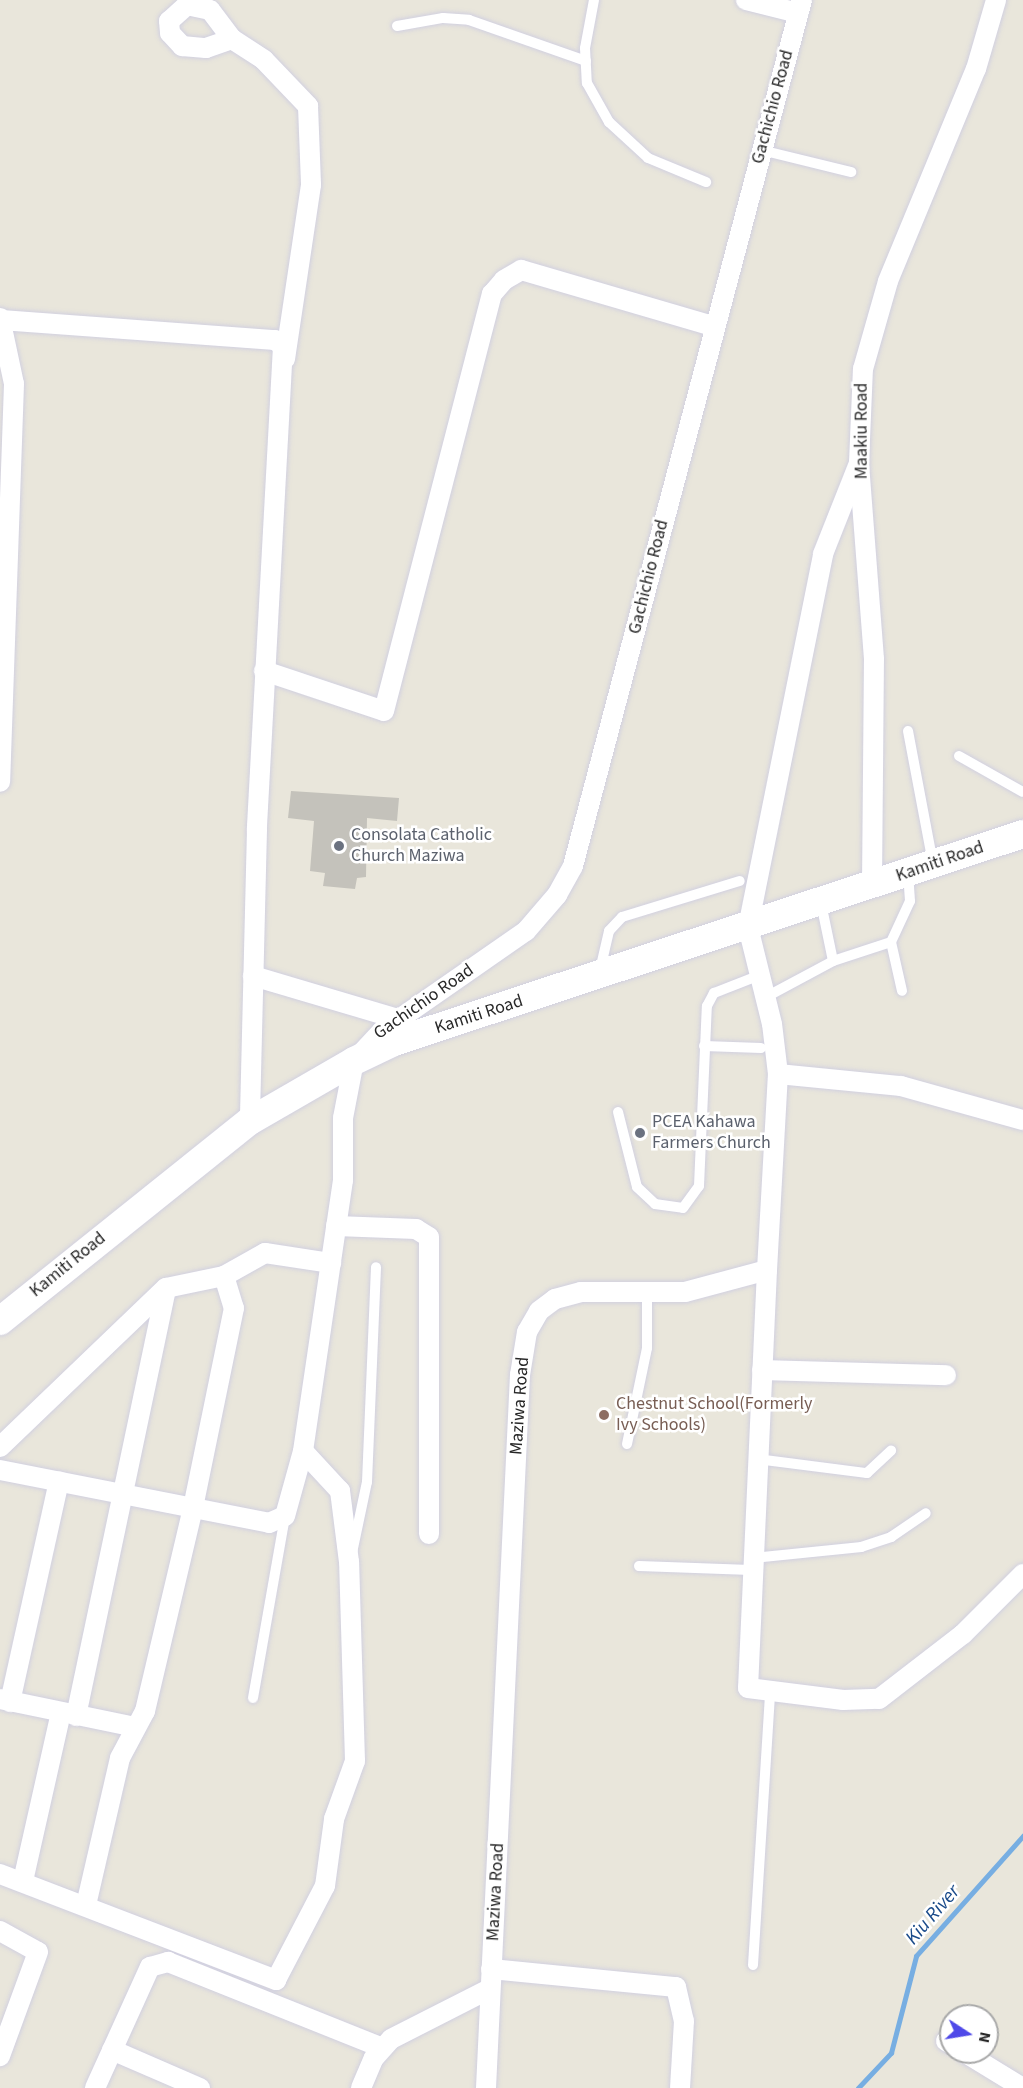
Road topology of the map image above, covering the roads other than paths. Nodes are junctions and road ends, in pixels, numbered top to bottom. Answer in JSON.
{"nodes":[{"id":1,"x":594,"y":0,"type":"edge"},
{"id":2,"x":746,"y":0,"type":"edge"},
{"id":3,"x":996,"y":0,"type":"edge"},
{"id":4,"x":800,"y":7,"type":"edge"},
{"id":5,"x":397,"y":26,"type":"dead end"},
{"id":6,"x":232,"y":39,"type":"dead end"},
{"id":7,"x":586,"y":61,"type":"junction"},
{"id":8,"x":760,"y":150,"type":"junction"},
{"id":9,"x":851,"y":172,"type":"dead end"},
{"id":10,"x":706,"y":182,"type":"dead end"},
{"id":11,"x":0,"y":319,"type":"edge"},
{"id":12,"x":712,"y":326,"type":"junction"},
{"id":13,"x":285,"y":359,"type":"junction"},
{"id":14,"x":859,"y":463,"type":"junction"},
{"id":15,"x":264,"y":671,"type":"junction"},
{"id":16,"x":908,"y":730,"type":"dead end"},
{"id":17,"x":959,"y":756,"type":"dead end"},
{"id":18,"x":0,"y":782,"type":"edge"},
{"id":19,"x":1023,"y":792,"type":"edge"},
{"id":20,"x":1023,"y":834,"type":"edge"},
{"id":21,"x":921,"y":869,"type":"junction"},
{"id":22,"x":740,"y":881,"type":"dead end"},
{"id":23,"x":872,"y":885,"type":"junction"},
{"id":24,"x":820,"y":903,"type":"junction"},
{"id":25,"x":748,"y":927,"type":"junction"},
{"id":26,"x":891,"y":942,"type":"junction"},
{"id":27,"x":833,"y":962,"type":"junction"},
{"id":28,"x":760,"y":975,"type":"junction"},
{"id":29,"x":253,"y":976,"type":"junction"},
{"id":30,"x":598,"y":977,"type":"junction"},
{"id":31,"x":902,"y":991,"type":"dead end"},
{"id":32,"x":766,"y":998,"type":"junction"},
{"id":33,"x":398,"y":1019,"type":"junction"},
{"id":34,"x":704,"y":1046,"type":"junction"},
{"id":35,"x":761,"y":1048,"type":"dead end"},
{"id":36,"x":354,"y":1060,"type":"junction"},
{"id":37,"x":778,"y":1074,"type":"junction"},
{"id":38,"x":618,"y":1112,"type":"dead end"},
{"id":39,"x":1023,"y":1120,"type":"edge"},
{"id":40,"x":250,"y":1121,"type":"junction"},
{"id":41,"x":336,"y":1226,"type":"junction"},
{"id":42,"x":331,"y":1263,"type":"junction"},
{"id":43,"x":376,"y":1267,"type":"dead end"},
{"id":44,"x":767,"y":1270,"type":"junction"},
{"id":45,"x":224,"y":1276,"type":"junction"},
{"id":46,"x":166,"y":1288,"type":"junction"},
{"id":47,"x":647,"y":1292,"type":"junction"},
{"id":48,"x":0,"y":1321,"type":"edge"},
{"id":49,"x":762,"y":1371,"type":"junction"},
{"id":50,"x":946,"y":1375,"type":"dead end"},
{"id":51,"x":627,"y":1444,"type":"dead end"},
{"id":52,"x":0,"y":1447,"type":"edge"},
{"id":53,"x":303,"y":1451,"type":"junction"},
{"id":54,"x":891,"y":1451,"type":"dead end"},
{"id":55,"x":757,"y":1459,"type":"junction"},
{"id":56,"x":0,"y":1470,"type":"edge"},
{"id":57,"x":59,"y":1481,"type":"junction"},
{"id":58,"x":126,"y":1492,"type":"junction"},
{"id":59,"x":193,"y":1508,"type":"junction"},
{"id":60,"x":926,"y":1513,"type":"dead end"},
{"id":61,"x":285,"y":1516,"type":"junction"},
{"id":62,"x":429,"y":1534,"type":"dead end"},
{"id":63,"x":349,"y":1562,"type":"junction"},
{"id":64,"x":752,"y":1564,"type":"junction"},
{"id":65,"x":639,"y":1566,"type":"dead end"},
{"id":66,"x":1023,"y":1574,"type":"edge"},
{"id":67,"x":770,"y":1692,"type":"junction"},
{"id":68,"x":253,"y":1698,"type":"dead end"},
{"id":69,"x":5,"y":1700,"type":"edge"},
{"id":70,"x":69,"y":1715,"type":"junction"},
{"id":71,"x":135,"y":1727,"type":"junction"},
{"id":72,"x":0,"y":1874,"type":"edge"},
{"id":73,"x":23,"y":1881,"type":"junction"},
{"id":74,"x":86,"y":1905,"type":"junction"},
{"id":75,"x":0,"y":1931,"type":"edge"},
{"id":76,"x":753,"y":1965,"type":"dead end"},
{"id":77,"x":491,"y":1969,"type":"junction"},
{"id":78,"x":489,"y":1989,"type":"junction"},
{"id":79,"x":380,"y":2047,"type":"junction"},
{"id":80,"x":112,"y":2050,"type":"junction"},
{"id":81,"x":0,"y":2056,"type":"edge"},
{"id":82,"x":984,"y":2064,"type":"edge"},
{"id":83,"x":95,"y":2088,"type":"edge"},
{"id":84,"x":200,"y":2088,"type":"edge"},
{"id":85,"x":361,"y":2088,"type":"edge"},
{"id":86,"x":486,"y":2088,"type":"edge"},
{"id":87,"x":680,"y":2088,"type":"edge"},
{"id":88,"x":1023,"y":2088,"type":"edge"}],
"edges":[{"from":1,"to":7,"type":"lane"},
{"from":2,"to":4,"type":"street"},
{"from":3,"to":14,"type":"street","name":"Maakiu Road"},
{"from":4,"to":8,"type":"street","name":"Gachichio Road"},
{"from":5,"to":7,"type":"lane"},
{"from":6,"to":13,"type":"street"},
{"from":7,"to":10,"type":"lane"},
{"from":8,"to":9,"type":"lane"},
{"from":8,"to":12,"type":"street","name":"Gachichio Road"},
{"from":11,"to":13,"type":"street"},
{"from":11,"to":18,"type":"street"},
{"from":12,"to":15,"type":"street"},
{"from":12,"to":33,"type":"street","name":"Gachichio Road"},
{"from":13,"to":15,"type":"street"},
{"from":14,"to":23,"type":"street","name":"Maakiu Road"},
{"from":14,"to":25,"type":"street"},
{"from":15,"to":29,"type":"street"},
{"from":16,"to":21,"type":"lane"},
{"from":17,"to":19,"type":"lane"},
{"from":20,"to":21,"type":"main road","name":"Kamiti Road"},
{"from":21,"to":23,"type":"main road","name":"Kamiti Road"},
{"from":21,"to":26,"type":"lane"},
{"from":22,"to":30,"type":"lane"},
{"from":23,"to":24,"type":"main road","name":"Kamiti Road"},
{"from":24,"to":25,"type":"main road","name":"Kamiti Road"},
{"from":24,"to":27,"type":"lane"},
{"from":25,"to":28,"type":"street"},
{"from":25,"to":30,"type":"main road","name":"Kamiti Road"},
{"from":26,"to":27,"type":"lane"},
{"from":26,"to":31,"type":"lane"},
{"from":27,"to":32,"type":"lane"},
{"from":28,"to":32,"type":"street"},
{"from":28,"to":34,"type":"lane"},
{"from":29,"to":33,"type":"street"},
{"from":29,"to":40,"type":"street"},
{"from":30,"to":36,"type":"main road","name":"Kamiti Road"},
{"from":32,"to":37,"type":"street"},
{"from":33,"to":36,"type":"street","name":"Gachichio Road"},
{"from":34,"to":35,"type":"lane"},
{"from":34,"to":38,"type":"lane"},
{"from":36,"to":40,"type":"main road","name":"Kamiti Road"},
{"from":36,"to":41,"type":"street"},
{"from":37,"to":39,"type":"street"},
{"from":37,"to":44,"type":"street"},
{"from":40,"to":48,"type":"main road","name":"Kamiti Road"},
{"from":41,"to":42,"type":"street"},
{"from":41,"to":62,"type":"street"},
{"from":42,"to":45,"type":"street"},
{"from":42,"to":53,"type":"street"},
{"from":43,"to":63,"type":"lane"},
{"from":44,"to":47,"type":"street","name":"Maziwa Road"},
{"from":44,"to":49,"type":"street"},
{"from":45,"to":46,"type":"street"},
{"from":45,"to":59,"type":"street"},
{"from":46,"to":52,"type":"street"},
{"from":46,"to":58,"type":"street"},
{"from":47,"to":51,"type":"lane"},
{"from":47,"to":77,"type":"street","name":"Maziwa Road"},
{"from":49,"to":50,"type":"street"},
{"from":49,"to":55,"type":"street"},
{"from":53,"to":61,"type":"street"},
{"from":53,"to":63,"type":"street"},
{"from":54,"to":55,"type":"lane"},
{"from":55,"to":64,"type":"street"},
{"from":56,"to":57,"type":"street"},
{"from":57,"to":58,"type":"street"},
{"from":57,"to":69,"type":"street"},
{"from":58,"to":59,"type":"street"},
{"from":58,"to":70,"type":"street"},
{"from":59,"to":61,"type":"street"},
{"from":59,"to":71,"type":"street"},
{"from":60,"to":64,"type":"lane"},
{"from":61,"to":68,"type":"lane"},
{"from":63,"to":74,"type":"street"},
{"from":64,"to":65,"type":"lane"},
{"from":64,"to":67,"type":"street"},
{"from":66,"to":67,"type":"street"},
{"from":67,"to":76,"type":"lane"},
{"from":69,"to":70,"type":"street"},
{"from":70,"to":71,"type":"street"},
{"from":70,"to":73,"type":"street"},
{"from":71,"to":74,"type":"street"},
{"from":72,"to":73,"type":"street"},
{"from":73,"to":74,"type":"street"},
{"from":75,"to":81,"type":"street"},
{"from":77,"to":78,"type":"street","name":"Maziwa Road"},
{"from":77,"to":87,"type":"street"},
{"from":78,"to":79,"type":"street"},
{"from":78,"to":86,"type":"street","name":"Maziwa Road"},
{"from":79,"to":80,"type":"street"},
{"from":79,"to":85,"type":"street"},
{"from":80,"to":83,"type":"street"},
{"from":80,"to":84,"type":"street"},
{"from":82,"to":88,"type":"street"}]}
